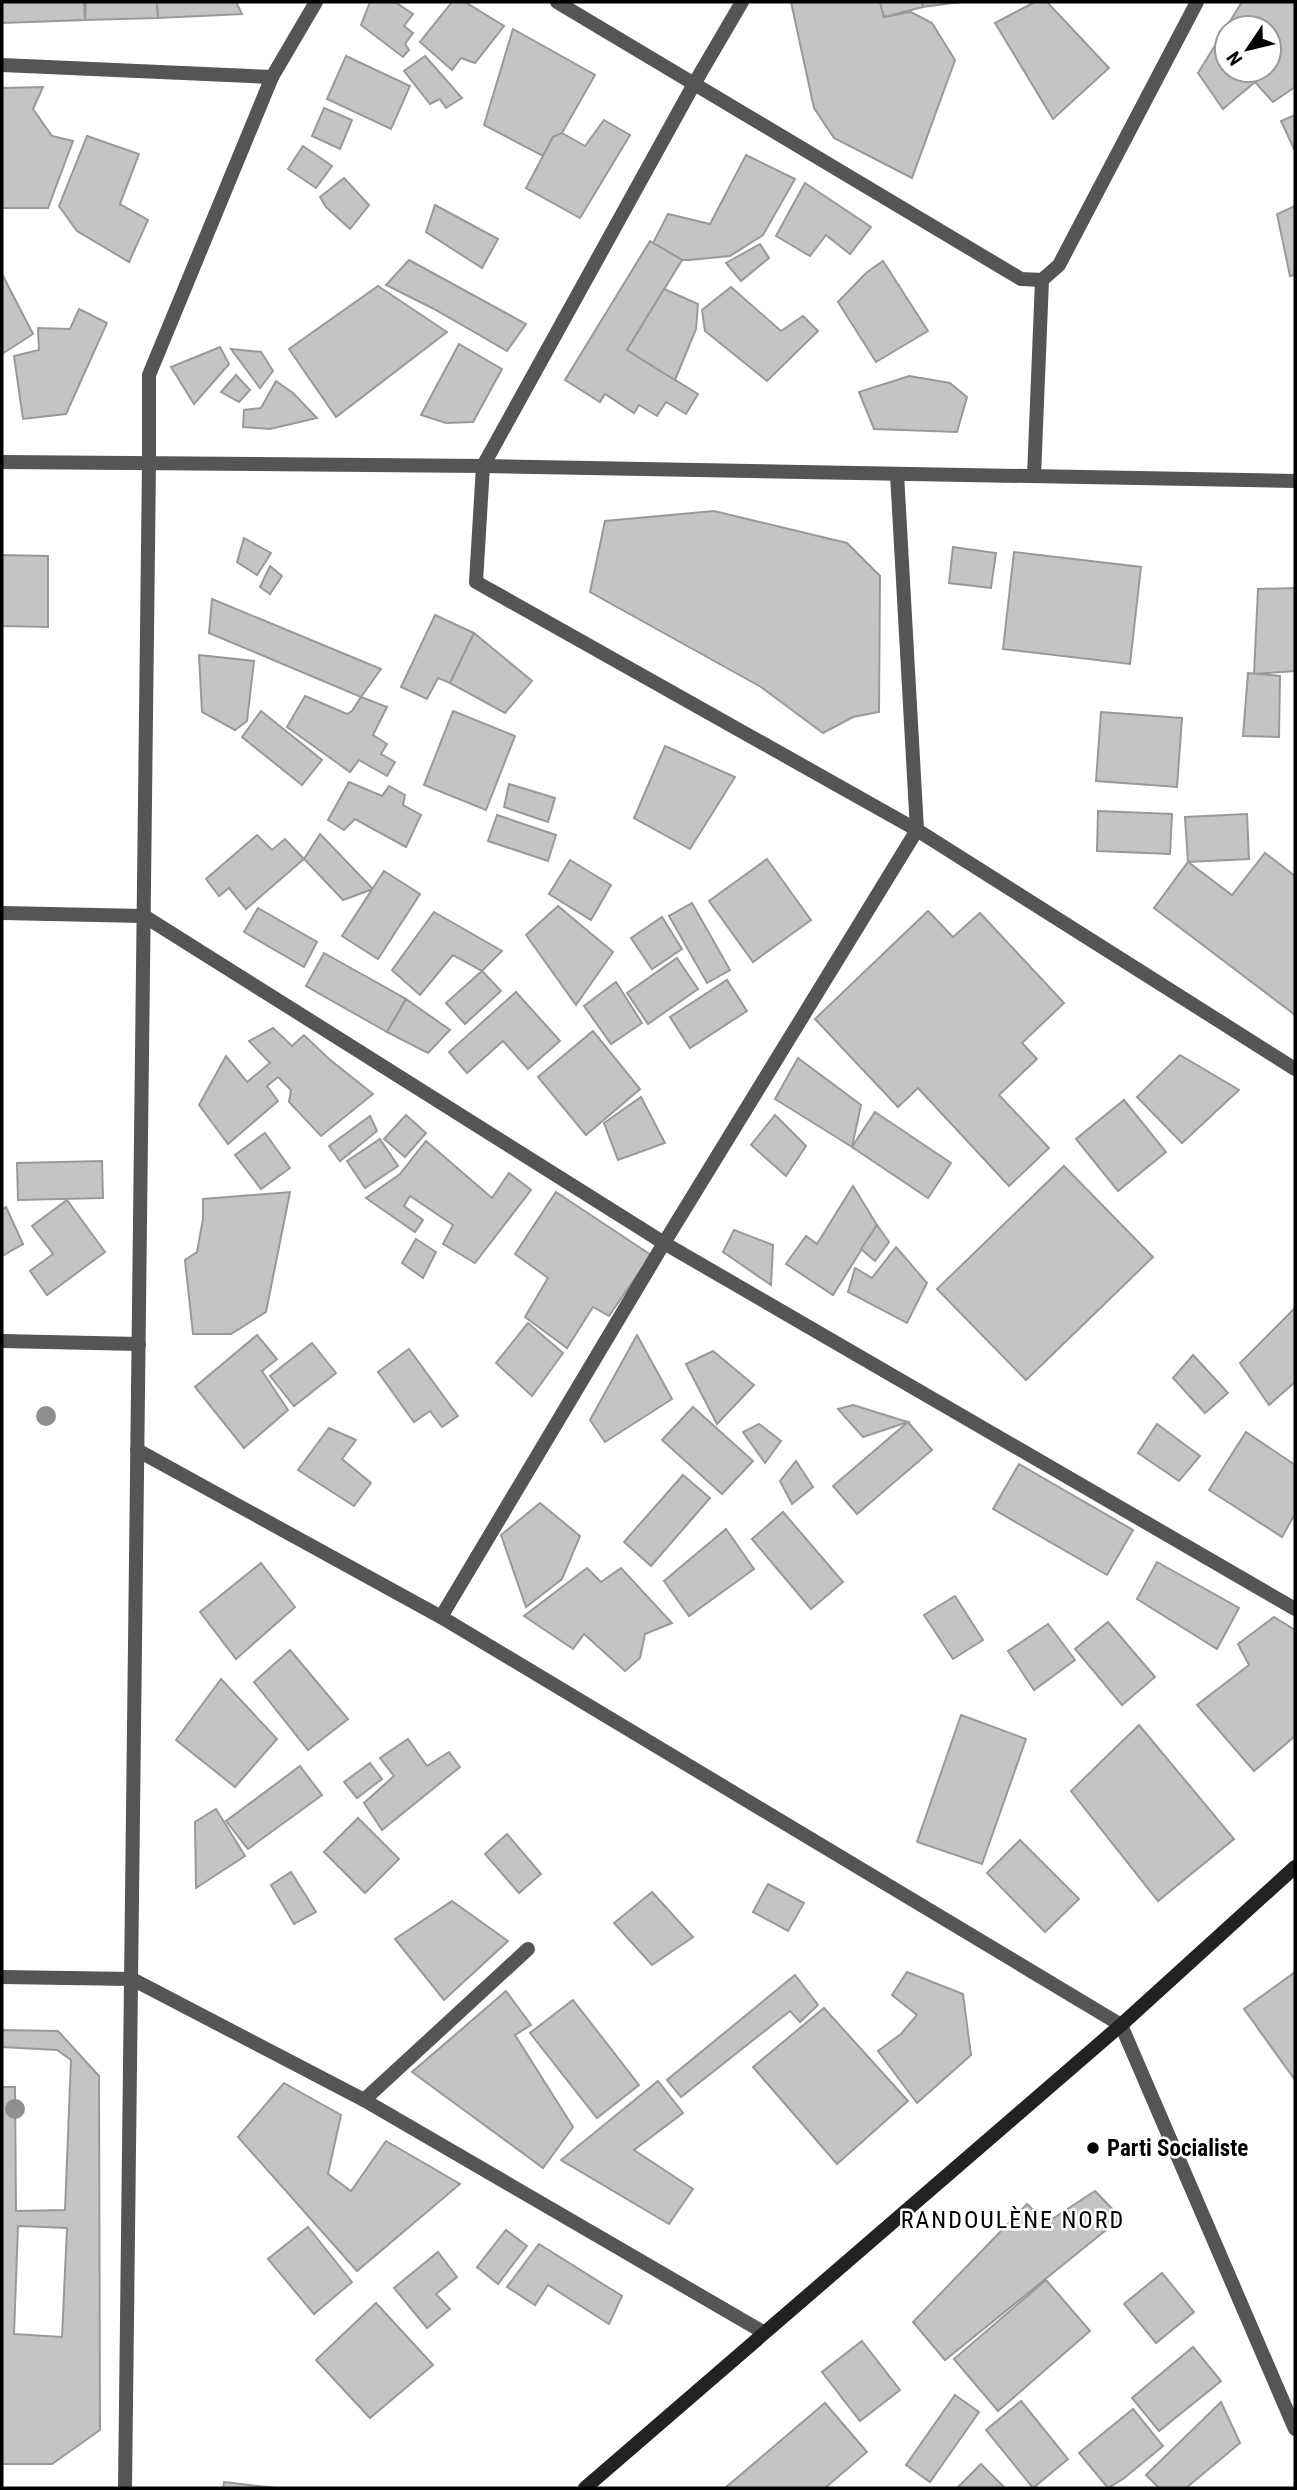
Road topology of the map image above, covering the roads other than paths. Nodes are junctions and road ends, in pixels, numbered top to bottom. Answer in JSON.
{"nodes":[{"id":1,"x":316,"y":2,"type":"edge"},
{"id":2,"x":557,"y":2,"type":"edge"},
{"id":3,"x":743,"y":2,"type":"edge"},
{"id":4,"x":1198,"y":2,"type":"edge"},
{"id":5,"x":2,"y":65,"type":"edge"},
{"id":6,"x":272,"y":77,"type":"junction"},
{"id":7,"x":694,"y":84,"type":"junction"},
{"id":8,"x":1042,"y":280,"type":"junction"},
{"id":9,"x":2,"y":462,"type":"edge"},
{"id":10,"x":149,"y":463,"type":"junction"},
{"id":11,"x":483,"y":466,"type":"junction"},
{"id":12,"x":897,"y":474,"type":"junction"},
{"id":13,"x":1034,"y":476,"type":"junction"},
{"id":14,"x":1295,"y":481,"type":"edge"},
{"id":15,"x":917,"y":830,"type":"junction"},
{"id":16,"x":2,"y":913,"type":"edge"},
{"id":17,"x":144,"y":916,"type":"junction"},
{"id":18,"x":1295,"y":1069,"type":"edge"},
{"id":19,"x":664,"y":1243,"type":"junction"},
{"id":20,"x":2,"y":1341,"type":"edge"},
{"id":21,"x":139,"y":1344,"type":"junction"},
{"id":22,"x":137,"y":1450,"type":"junction"},
{"id":23,"x":1295,"y":1609,"type":"edge"},
{"id":24,"x":441,"y":1617,"type":"junction"},
{"id":25,"x":1295,"y":1867,"type":"edge"},
{"id":26,"x":528,"y":1950,"type":"dead end"},
{"id":27,"x":2,"y":1977,"type":"edge"},
{"id":28,"x":132,"y":1979,"type":"junction"},
{"id":29,"x":1121,"y":2025,"type":"junction"},
{"id":30,"x":365,"y":2101,"type":"junction"},
{"id":31,"x":763,"y":2332,"type":"junction"},
{"id":32,"x":1295,"y":2429,"type":"edge"},
{"id":33,"x":125,"y":2488,"type":"edge"},
{"id":34,"x":586,"y":2488,"type":"edge"}],
"edges":[{"from":1,"to":6,"type":"street"},
{"from":2,"to":7,"type":"street"},
{"from":3,"to":7,"type":"street"},
{"from":4,"to":8,"type":"street"},
{"from":5,"to":6,"type":"street"},
{"from":6,"to":10,"type":"street"},
{"from":7,"to":8,"type":"street"},
{"from":7,"to":11,"type":"street"},
{"from":8,"to":13,"type":"street"},
{"from":9,"to":10,"type":"street"},
{"from":10,"to":11,"type":"street"},
{"from":10,"to":17,"type":"street"},
{"from":11,"to":12,"type":"street"},
{"from":11,"to":15,"type":"street"},
{"from":12,"to":13,"type":"street"},
{"from":12,"to":15,"type":"street"},
{"from":13,"to":14,"type":"street"},
{"from":15,"to":18,"type":"street"},
{"from":15,"to":19,"type":"street"},
{"from":16,"to":17,"type":"street"},
{"from":17,"to":19,"type":"street"},
{"from":17,"to":21,"type":"street"},
{"from":19,"to":23,"type":"street"},
{"from":19,"to":24,"type":"street"},
{"from":20,"to":21,"type":"street"},
{"from":21,"to":22,"type":"street"},
{"from":22,"to":24,"type":"street"},
{"from":22,"to":28,"type":"street"},
{"from":24,"to":29,"type":"street"},
{"from":25,"to":29,"type":"main road"},
{"from":26,"to":30,"type":"street"},
{"from":27,"to":28,"type":"street"},
{"from":28,"to":30,"type":"street"},
{"from":28,"to":33,"type":"street"},
{"from":29,"to":31,"type":"main road"},
{"from":29,"to":32,"type":"street"},
{"from":30,"to":31,"type":"street"},
{"from":31,"to":34,"type":"main road"}]}
